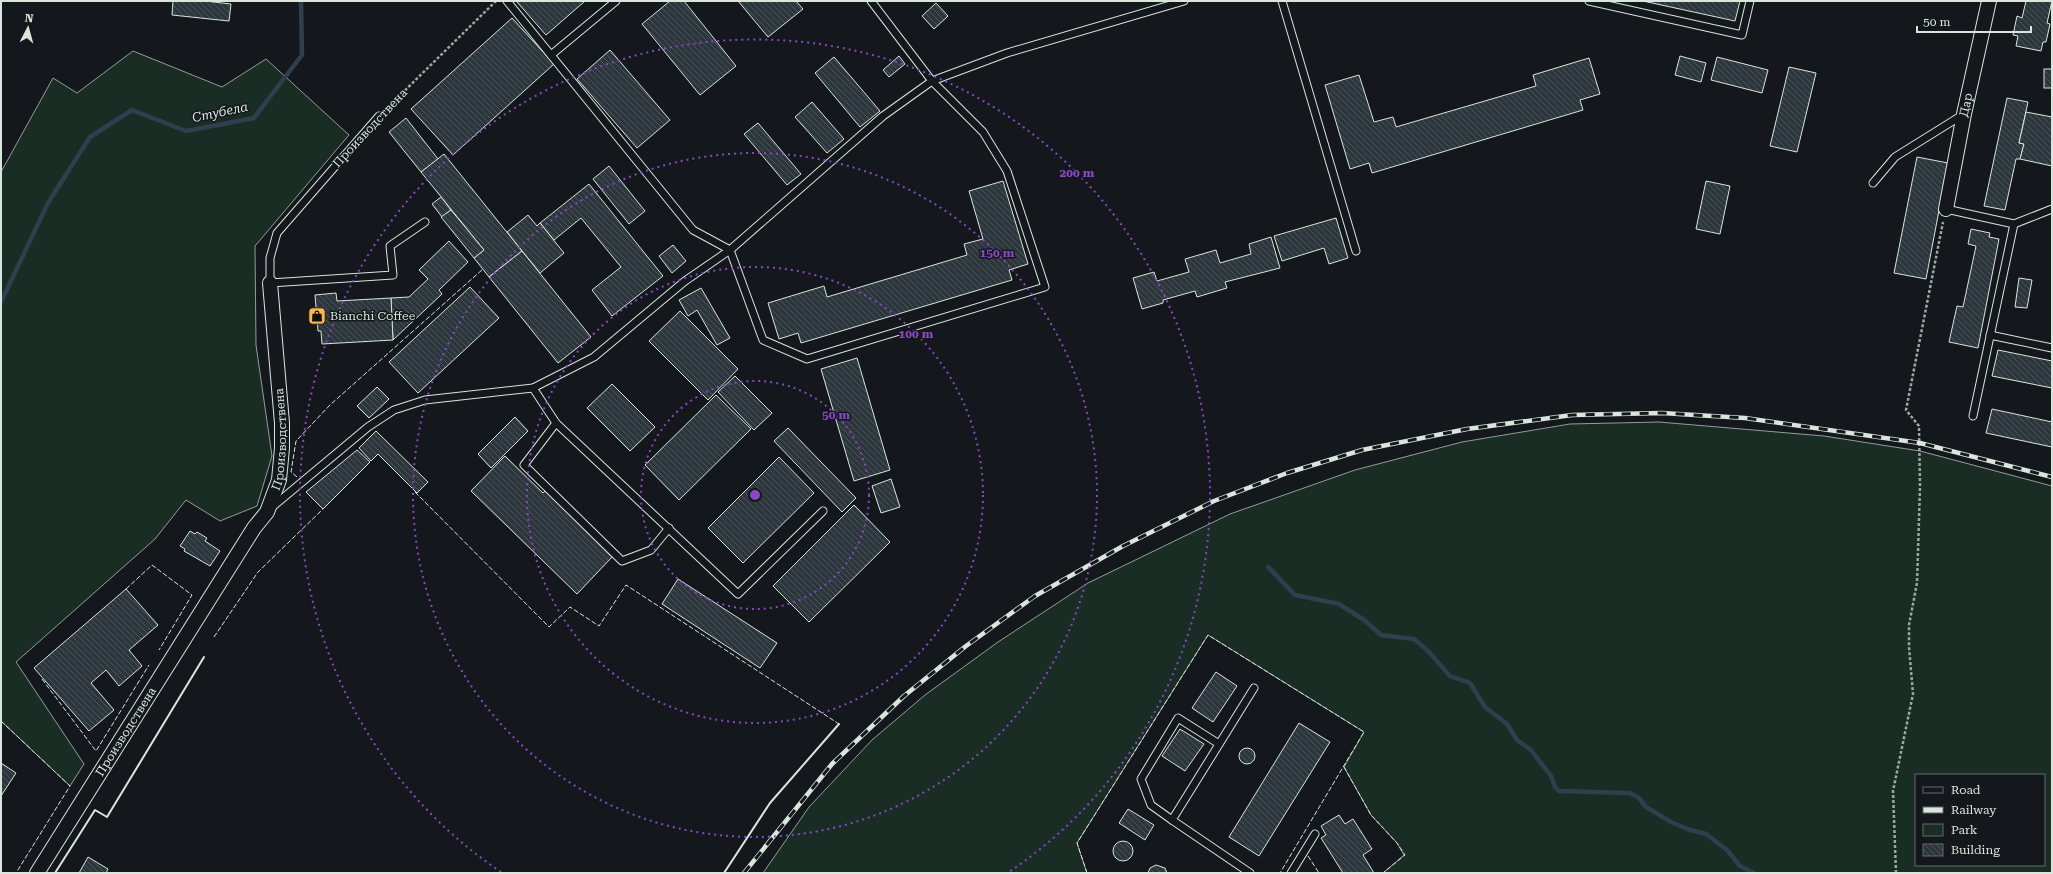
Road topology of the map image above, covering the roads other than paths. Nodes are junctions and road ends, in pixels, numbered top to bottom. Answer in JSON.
{"nodes":[{"id":1,"x":507,"y":1,"type":"edge"},
{"id":2,"x":616,"y":1,"type":"edge"},
{"id":3,"x":871,"y":1,"type":"edge"},
{"id":4,"x":1184,"y":1,"type":"edge"},
{"id":5,"x":1282,"y":1,"type":"edge"},
{"id":6,"x":1589,"y":1,"type":"edge"},
{"id":7,"x":1750,"y":1,"type":"edge"},
{"id":8,"x":1989,"y":1,"type":"edge"},
{"id":9,"x":551,"y":55,"type":"junction"},
{"id":10,"x":932,"y":81,"type":"junction"},
{"id":11,"x":1964,"y":114,"type":"junction"},
{"id":12,"x":379,"y":116,"type":"road end"},
{"id":13,"x":1873,"y":183,"type":"dead end"},
{"id":14,"x":2052,"y":209,"type":"edge"},
{"id":15,"x":1946,"y":210,"type":"joint"},
{"id":16,"x":425,"y":222,"type":"dead end"},
{"id":17,"x":2014,"y":224,"type":"junction"},
{"id":18,"x":730,"y":250,"type":"junction"},
{"id":19,"x":1356,"y":251,"type":"dead end"},
{"id":20,"x":270,"y":283,"type":"junction"},
{"id":21,"x":1990,"y":335,"type":"junction"},
{"id":22,"x":2052,"y":348,"type":"edge"},
{"id":23,"x":533,"y":388,"type":"junction"},
{"id":24,"x":1973,"y":416,"type":"dead end"},
{"id":25,"x":556,"y":423,"type":"junction"},
{"id":26,"x":823,"y":511,"type":"dead end"},
{"id":27,"x":267,"y":512,"type":"junction"},
{"id":28,"x":669,"y":528,"type":"junction"},
{"id":29,"x":1254,"y":688,"type":"dead end"},
{"id":30,"x":1219,"y":744,"type":"junction"},
{"id":31,"x":1172,"y":820,"type":"junction"},
{"id":32,"x":1315,"y":834,"type":"dead end"},
{"id":33,"x":37,"y":873,"type":"edge"},
{"id":34,"x":1250,"y":873,"type":"edge"},
{"id":35,"x":1292,"y":873,"type":"edge"}],
"edges":[{"from":1,"to":9,"type":"lane"},
{"from":2,"to":9,"type":"lane"},
{"from":3,"to":10,"type":"lane"},
{"from":4,"to":10,"type":"lane"},
{"from":5,"to":19,"type":"lane"},
{"from":6,"to":7,"type":"lane"},
{"from":8,"to":11,"type":"street","name":"Дар"},
{"from":9,"to":18,"type":"lane"},
{"from":10,"to":18,"type":"lane"},
{"from":10,"to":18,"type":"lane"},
{"from":11,"to":13,"type":"lane"},
{"from":11,"to":15,"type":"street","name":"Дар"},
{"from":12,"to":20,"type":"lane","name":"Производствена"},
{"from":14,"to":17,"type":"lane"},
{"from":15,"to":17,"type":"lane"},
{"from":16,"to":20,"type":"lane"},
{"from":17,"to":21,"type":"lane"},
{"from":18,"to":23,"type":"lane"},
{"from":20,"to":27,"type":"street","name":"Производствена"},
{"from":21,"to":22,"type":"lane"},
{"from":21,"to":24,"type":"lane"},
{"from":23,"to":25,"type":"lane"},
{"from":23,"to":27,"type":"lane"},
{"from":25,"to":28,"type":"lane"},
{"from":25,"to":28,"type":"lane"},
{"from":26,"to":28,"type":"lane"},
{"from":27,"to":33,"type":"street","name":"Производствена"},
{"from":29,"to":30,"type":"lane"},
{"from":30,"to":31,"type":"lane"},
{"from":30,"to":31,"type":"lane"},
{"from":31,"to":34,"type":"lane"},
{"from":32,"to":35,"type":"lane"}]}
